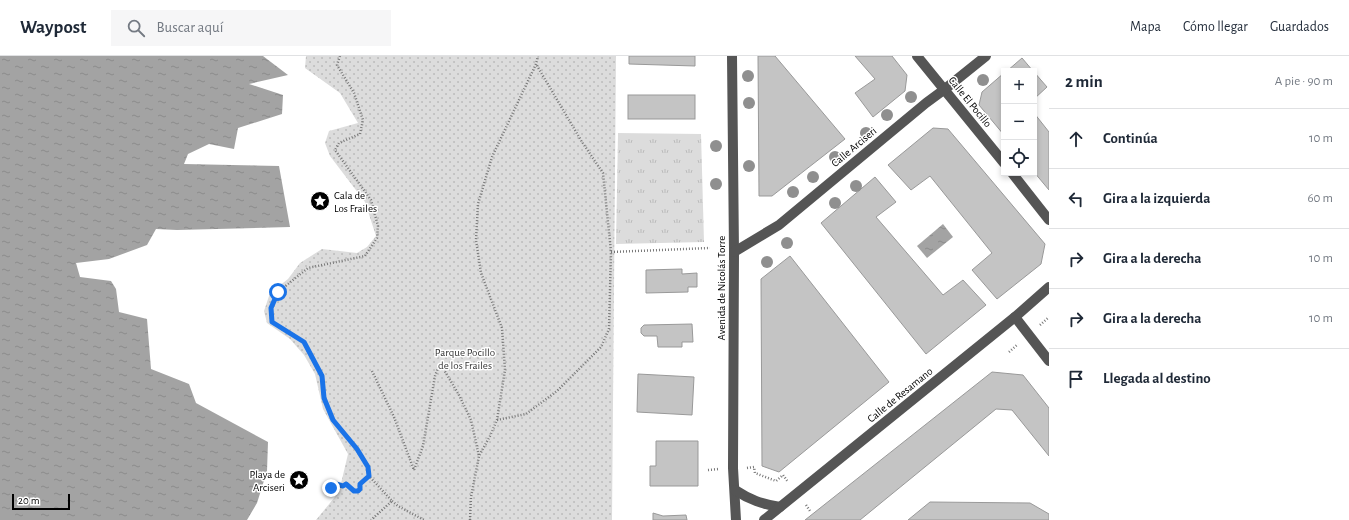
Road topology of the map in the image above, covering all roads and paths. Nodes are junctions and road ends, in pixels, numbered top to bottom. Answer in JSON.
{"nodes":[{"id":1,"x":340,"y":56,"type":"edge"},
{"id":2,"x":538,"y":56,"type":"edge"},
{"id":3,"x":732,"y":56,"type":"edge"},
{"id":4,"x":918,"y":56,"type":"edge"},
{"id":5,"x":986,"y":56,"type":"edge"},
{"id":6,"x":536,"y":64,"type":"junction"},
{"id":7,"x":945,"y":89,"type":"junction"},
{"id":8,"x":1001,"y":159,"type":"edge"},
{"id":9,"x":1014,"y":176,"type":"edge"},
{"id":10,"x":1049,"y":220,"type":"edge"},
{"id":11,"x":710,"y":248,"type":"dead end"},
{"id":12,"x":611,"y":252,"type":"junction"},
{"id":13,"x":734,"y":252,"type":"junction"},
{"id":14,"x":1049,"y":287,"type":"edge"},
{"id":15,"x":1015,"y":317,"type":"junction"},
{"id":16,"x":1049,"y":361,"type":"edge"},
{"id":17,"x":372,"y":371,"type":"dead end"},
{"id":18,"x":497,"y":420,"type":"junction"},
{"id":19,"x":479,"y":456,"type":"junction"},
{"id":20,"x":733,"y":468,"type":"junction"},
{"id":21,"x":708,"y":470,"type":"dead end"},
{"id":22,"x":369,"y":476,"type":"junction"},
{"id":23,"x":326,"y":485,"type":"dead end"},
{"id":24,"x":735,"y":490,"type":"junction"},
{"id":25,"x":797,"y":494,"type":"junction"},
{"id":26,"x":392,"y":501,"type":"junction"},
{"id":27,"x":780,"y":507,"type":"junction"},
{"id":28,"x":810,"y":511,"type":"dead end"},
{"id":29,"x":372,"y":520,"type":"edge"},
{"id":30,"x":424,"y":520,"type":"edge"},
{"id":31,"x":470,"y":520,"type":"edge"},
{"id":32,"x":736,"y":520,"type":"edge"},
{"id":33,"x":764,"y":520,"type":"edge"}],
"edges":[{"from":1,"to":22,"type":"path"},
{"from":2,"to":6,"type":"path"},
{"from":3,"to":13,"type":"street","name":"Avenida de Nicolás Torre"},
{"from":4,"to":7,"type":"street","name":"Calle El Pocillo"},
{"from":5,"to":7,"type":"street","name":"Calle Arciseri"},
{"from":6,"to":12,"type":"path"},
{"from":6,"to":18,"type":"path"},
{"from":7,"to":8,"type":"street","name":"Calle El Pocillo"},
{"from":7,"to":13,"type":"street","name":"Calle Arciseri"},
{"from":9,"to":10,"type":"street"},
{"from":11,"to":12,"type":"path"},
{"from":12,"to":18,"type":"path"},
{"from":13,"to":20,"type":"street","name":"Avenida de Nicolás Torre"},
{"from":14,"to":15,"type":"street","name":"Calle de Resamano"},
{"from":15,"to":16,"type":"street"},
{"from":15,"to":25,"type":"street","name":"Calle de Resamano"},
{"from":17,"to":19,"type":"path"},
{"from":18,"to":19,"type":"path"},
{"from":19,"to":31,"type":"path"},
{"from":20,"to":21,"type":"path"},
{"from":20,"to":24,"type":"street","name":"Avenida de Nicolás Torre"},
{"from":20,"to":25,"type":"path"},
{"from":22,"to":23,"type":"path"},
{"from":22,"to":26,"type":"path"},
{"from":24,"to":27,"type":"street"},
{"from":24,"to":32,"type":"street","name":"Avenida de Nicolás Torre"},
{"from":25,"to":27,"type":"street","name":"Calle de Resamano"},
{"from":25,"to":28,"type":"path"},
{"from":26,"to":29,"type":"path"},
{"from":26,"to":30,"type":"path"},
{"from":27,"to":33,"type":"street","name":"Calle de Resamano"}]}
